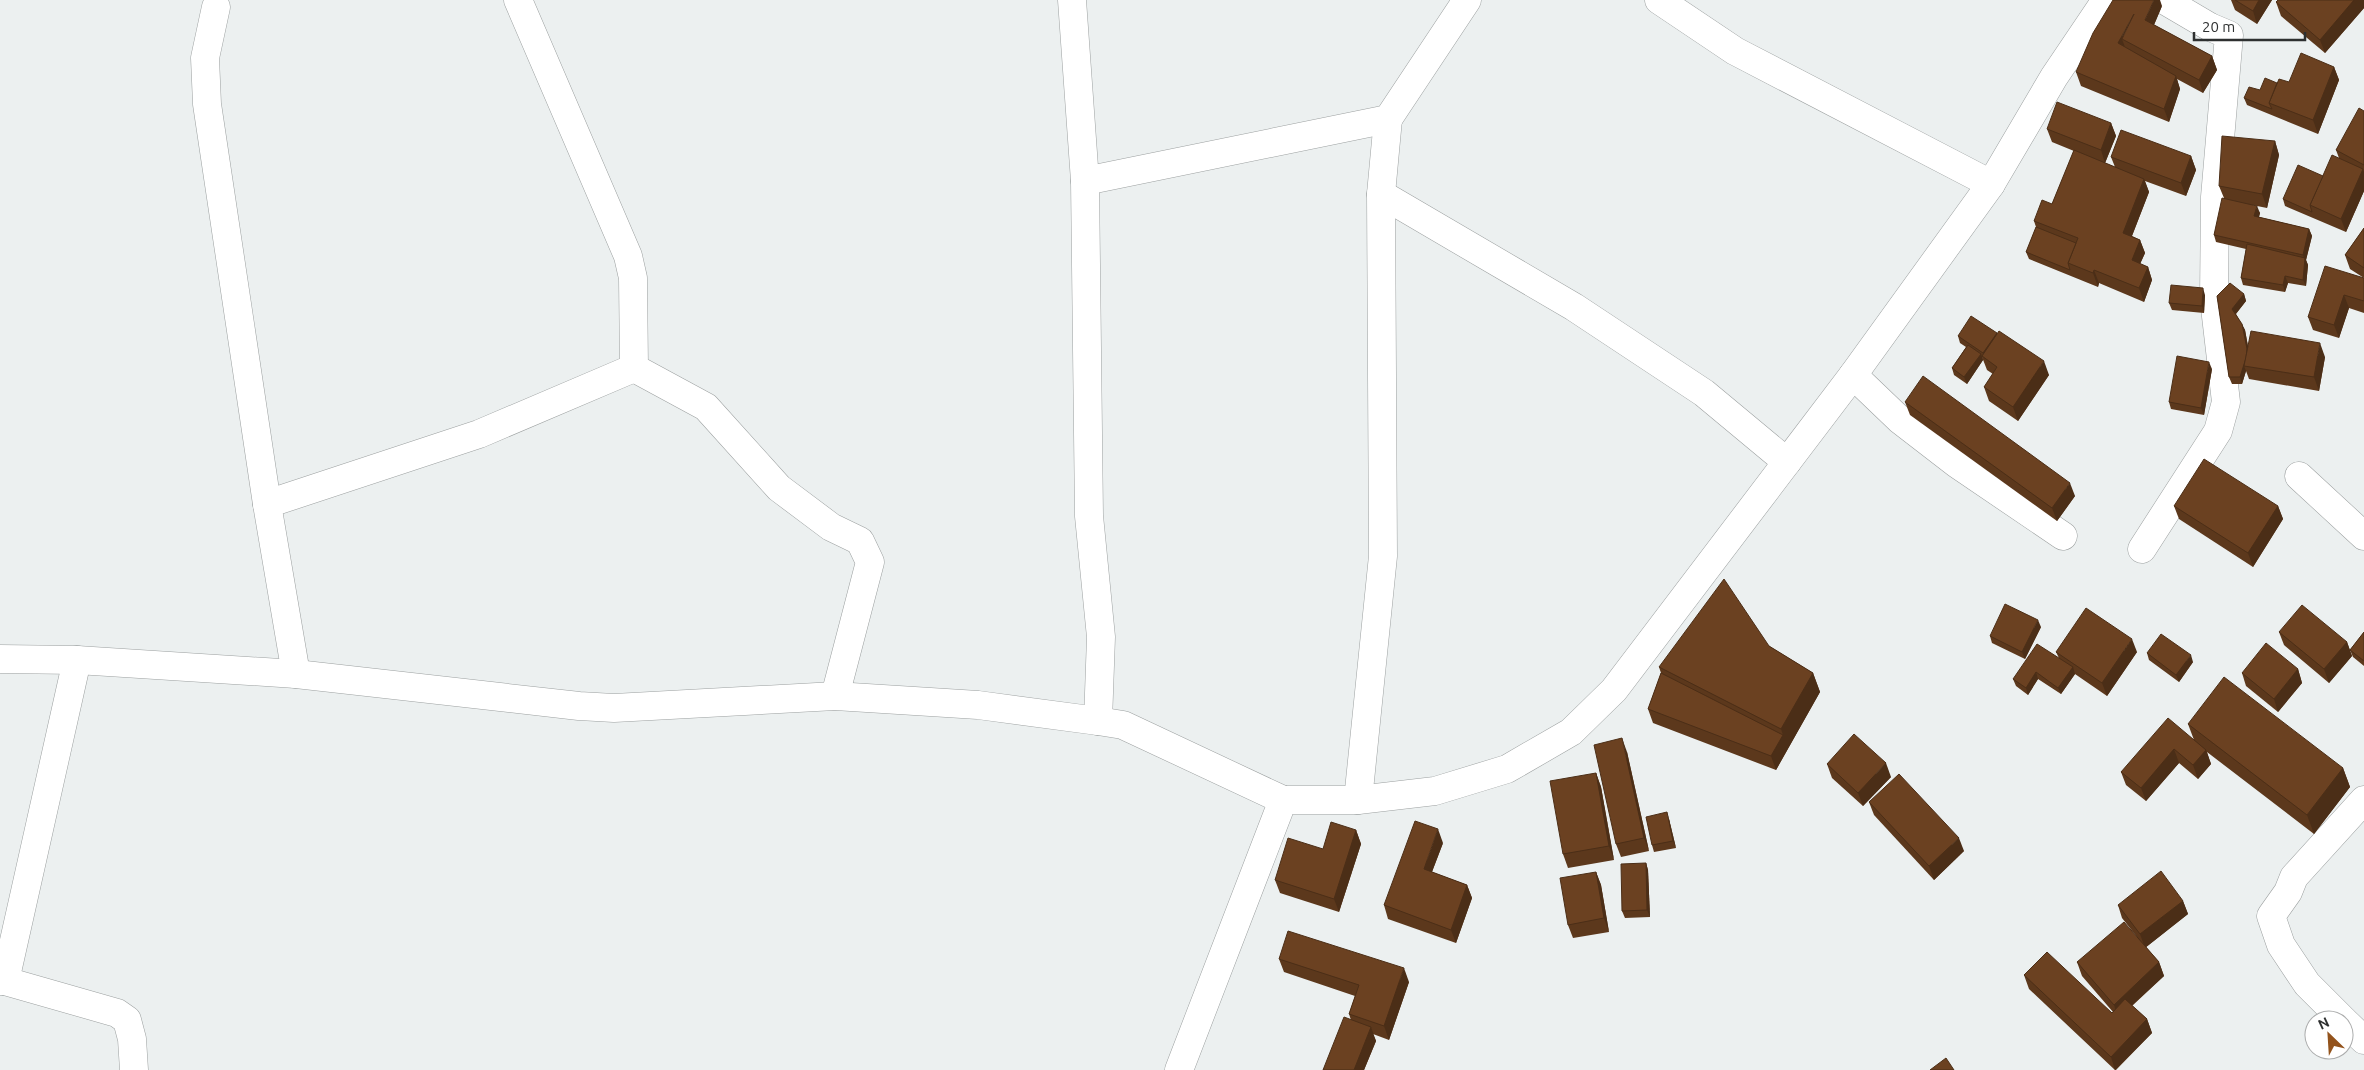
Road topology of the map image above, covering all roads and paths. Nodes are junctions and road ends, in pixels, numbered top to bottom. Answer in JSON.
{"nodes":[{"id":1,"x":518,"y":0,"type":"edge"},
{"id":2,"x":1072,"y":0,"type":"edge"},
{"id":3,"x":1467,"y":0,"type":"edge"},
{"id":4,"x":1659,"y":0,"type":"edge"},
{"id":5,"x":2106,"y":0,"type":"edge"},
{"id":6,"x":2164,"y":0,"type":"edge"},
{"id":7,"x":216,"y":8,"type":"dead end"},
{"id":8,"x":1388,"y":119,"type":"junction"},
{"id":9,"x":1085,"y":181,"type":"junction"},
{"id":10,"x":1991,"y":184,"type":"junction"},
{"id":11,"x":1381,"y":194,"type":"junction"},
{"id":12,"x":634,"y":368,"type":"junction"},
{"id":13,"x":1852,"y":375,"type":"junction"},
{"id":14,"x":1787,"y":462,"type":"junction"},
{"id":15,"x":2299,"y":476,"type":"dead end"},
{"id":16,"x":267,"y":504,"type":"junction"},
{"id":17,"x":2063,"y":536,"type":"dead end"},
{"id":18,"x":2364,"y":536,"type":"edge"},
{"id":19,"x":2142,"y":549,"type":"dead end"},
{"id":20,"x":0,"y":659,"type":"edge"},
{"id":21,"x":77,"y":660,"type":"junction"},
{"id":22,"x":296,"y":674,"type":"junction"},
{"id":23,"x":835,"y":696,"type":"junction"},
{"id":24,"x":1098,"y":721,"type":"junction"},
{"id":25,"x":1283,"y":800,"type":"junction"},
{"id":26,"x":1358,"y":800,"type":"junction"},
{"id":27,"x":2364,"y":800,"type":"edge"},
{"id":28,"x":3,"y":981,"type":"edge"},
{"id":29,"x":2334,"y":1010,"type":"edge"},
{"id":30,"x":2354,"y":1030,"type":"edge"},
{"id":31,"x":2364,"y":1040,"type":"edge"},
{"id":32,"x":134,"y":1070,"type":"edge"},
{"id":33,"x":1178,"y":1070,"type":"edge"}],
"edges":[{"from":1,"to":12,"type":"street"},
{"from":2,"to":9,"type":"street"},
{"from":3,"to":8,"type":"street"},
{"from":4,"to":10,"type":"street"},
{"from":5,"to":10,"type":"street"},
{"from":6,"to":19,"type":"street"},
{"from":7,"to":16,"type":"street"},
{"from":8,"to":9,"type":"street"},
{"from":8,"to":11,"type":"street"},
{"from":9,"to":24,"type":"street"},
{"from":10,"to":13,"type":"street"},
{"from":11,"to":14,"type":"street"},
{"from":11,"to":26,"type":"street"},
{"from":12,"to":16,"type":"street"},
{"from":12,"to":23,"type":"street"},
{"from":13,"to":14,"type":"street"},
{"from":13,"to":17,"type":"street"},
{"from":14,"to":26,"type":"street"},
{"from":15,"to":18,"type":"street"},
{"from":16,"to":22,"type":"street"},
{"from":20,"to":21,"type":"street"},
{"from":21,"to":22,"type":"street"},
{"from":21,"to":28,"type":"street"},
{"from":22,"to":23,"type":"street"},
{"from":23,"to":24,"type":"street"},
{"from":24,"to":25,"type":"street"},
{"from":25,"to":26,"type":"street"},
{"from":25,"to":33,"type":"street"},
{"from":27,"to":29,"type":"street"},
{"from":28,"to":32,"type":"street"},
{"from":30,"to":31,"type":"street"}]}
